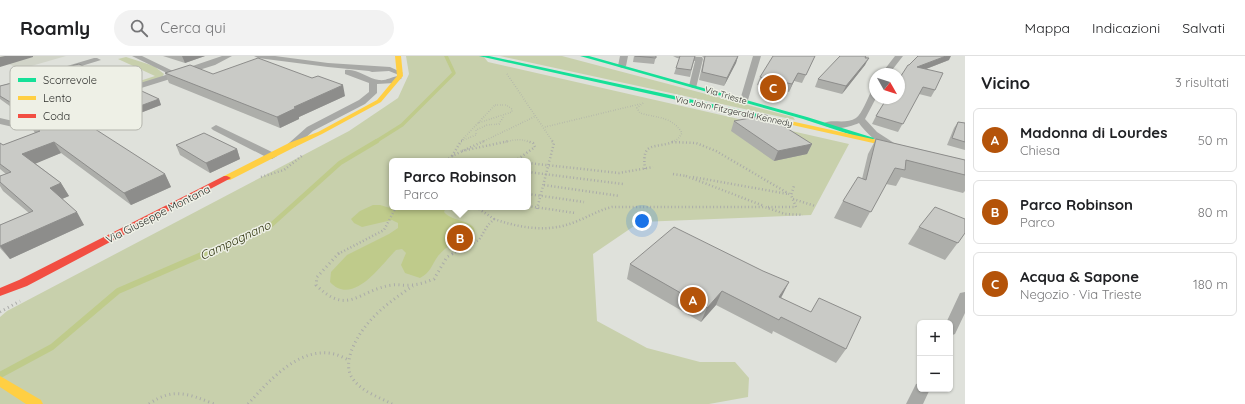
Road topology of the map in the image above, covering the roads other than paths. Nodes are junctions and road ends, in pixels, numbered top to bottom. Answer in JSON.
{"nodes":[{"id":1,"x":136,"y":56,"type":"edge"},
{"id":2,"x":228,"y":56,"type":"edge"},
{"id":3,"x":258,"y":56,"type":"edge"},
{"id":4,"x":482,"y":56,"type":"edge"},
{"id":5,"x":583,"y":56,"type":"edge"},
{"id":6,"x":624,"y":56,"type":"edge"},
{"id":7,"x":677,"y":56,"type":"edge"},
{"id":8,"x":757,"y":56,"type":"edge"},
{"id":9,"x":899,"y":56,"type":"edge"},
{"id":10,"x":398,"y":57,"type":"edge"},
{"id":11,"x":97,"y":60,"type":"dead end"},
{"id":12,"x":328,"y":65,"type":"junction"},
{"id":13,"x":77,"y":66,"type":"edge"},
{"id":14,"x":622,"y":66,"type":"junction"},
{"id":15,"x":890,"y":68,"type":"edge"},
{"id":16,"x":379,"y":69,"type":"junction"},
{"id":17,"x":174,"y":76,"type":"junction"},
{"id":18,"x":398,"y":76,"type":"junction"},
{"id":19,"x":364,"y":77,"type":"junction"},
{"id":20,"x":373,"y":82,"type":"junction"},
{"id":21,"x":10,"y":86,"type":"edge"},
{"id":22,"x":142,"y":86,"type":"edge"},
{"id":23,"x":693,"y":86,"type":"junction"},
{"id":24,"x":0,"y":89,"type":"edge"},
{"id":25,"x":744,"y":100,"type":"junction"},
{"id":26,"x":869,"y":104,"type":"edge"},
{"id":27,"x":861,"y":119,"type":"junction"},
{"id":28,"x":0,"y":121,"type":"edge"},
{"id":29,"x":10,"y":124,"type":"edge"},
{"id":30,"x":827,"y":124,"type":"junction"},
{"id":31,"x":216,"y":128,"type":"dead end"},
{"id":32,"x":292,"y":145,"type":"junction"},
{"id":33,"x":891,"y":145,"type":"junction"},
{"id":34,"x":906,"y":149,"type":"edge"},
{"id":35,"x":272,"y":156,"type":"junction"},
{"id":36,"x":23,"y":283,"type":"junction"},
{"id":37,"x":0,"y":292,"type":"edge"},
{"id":38,"x":965,"y":297,"type":"edge"},
{"id":39,"x":0,"y":300,"type":"edge"},
{"id":40,"x":953,"y":323,"type":"edge"},
{"id":41,"x":0,"y":381,"type":"edge"},
{"id":42,"x":920,"y":392,"type":"edge"},
{"id":43,"x":37,"y":404,"type":"edge"},
{"id":44,"x":914,"y":404,"type":"edge"}],
"edges":[{"from":1,"to":17,"type":"street"},
{"from":2,"to":17,"type":"street"},
{"from":3,"to":12,"type":"street"},
{"from":4,"to":33,"type":"street","name":"Via John Fitzgerald Kennedy"},
{"from":5,"to":14,"type":"street","name":"Via Trieste"},
{"from":6,"to":14,"type":"street"},
{"from":7,"to":23,"type":"street"},
{"from":8,"to":25,"type":"street"},
{"from":9,"to":15,"type":"street"},
{"from":10,"to":16,"type":"street"},
{"from":10,"to":18,"type":"street"},
{"from":11,"to":13,"type":"street"},
{"from":12,"to":16,"type":"street"},
{"from":12,"to":19,"type":"street"},
{"from":14,"to":23,"type":"street","name":"Via Trieste"},
{"from":16,"to":18,"type":"street"},
{"from":16,"to":19,"type":"street"},
{"from":17,"to":22,"type":"street"},
{"from":18,"to":20,"type":"street"},
{"from":18,"to":32,"type":"street","name":"Via Giuseppe Montana"},
{"from":19,"to":20,"type":"street"},
{"from":20,"to":32,"type":"street","name":"Via Giuseppe Montana"},
{"from":21,"to":24,"type":"street"},
{"from":23,"to":25,"type":"street","name":"Via Trieste"},
{"from":25,"to":30,"type":"street","name":"Via Trieste"},
{"from":26,"to":27,"type":"street"},
{"from":27,"to":30,"type":"street"},
{"from":27,"to":33,"type":"street"},
{"from":28,"to":29,"type":"street"},
{"from":30,"to":33,"type":"street","name":"Via Trieste"},
{"from":31,"to":35,"type":"street"},
{"from":32,"to":35,"type":"street","name":"Via Giuseppe Montana"},
{"from":33,"to":34,"type":"street","name":"Via John Fitzgerald Kennedy"},
{"from":35,"to":36,"type":"street","name":"Via Giuseppe Montana"},
{"from":36,"to":37,"type":"street","name":"Via Giuseppe Montana"},
{"from":36,"to":39,"type":"street","name":"Via Giuseppe Montana"},
{"from":38,"to":40,"type":"street"},
{"from":41,"to":43,"type":"street"},
{"from":42,"to":44,"type":"street"}]}
